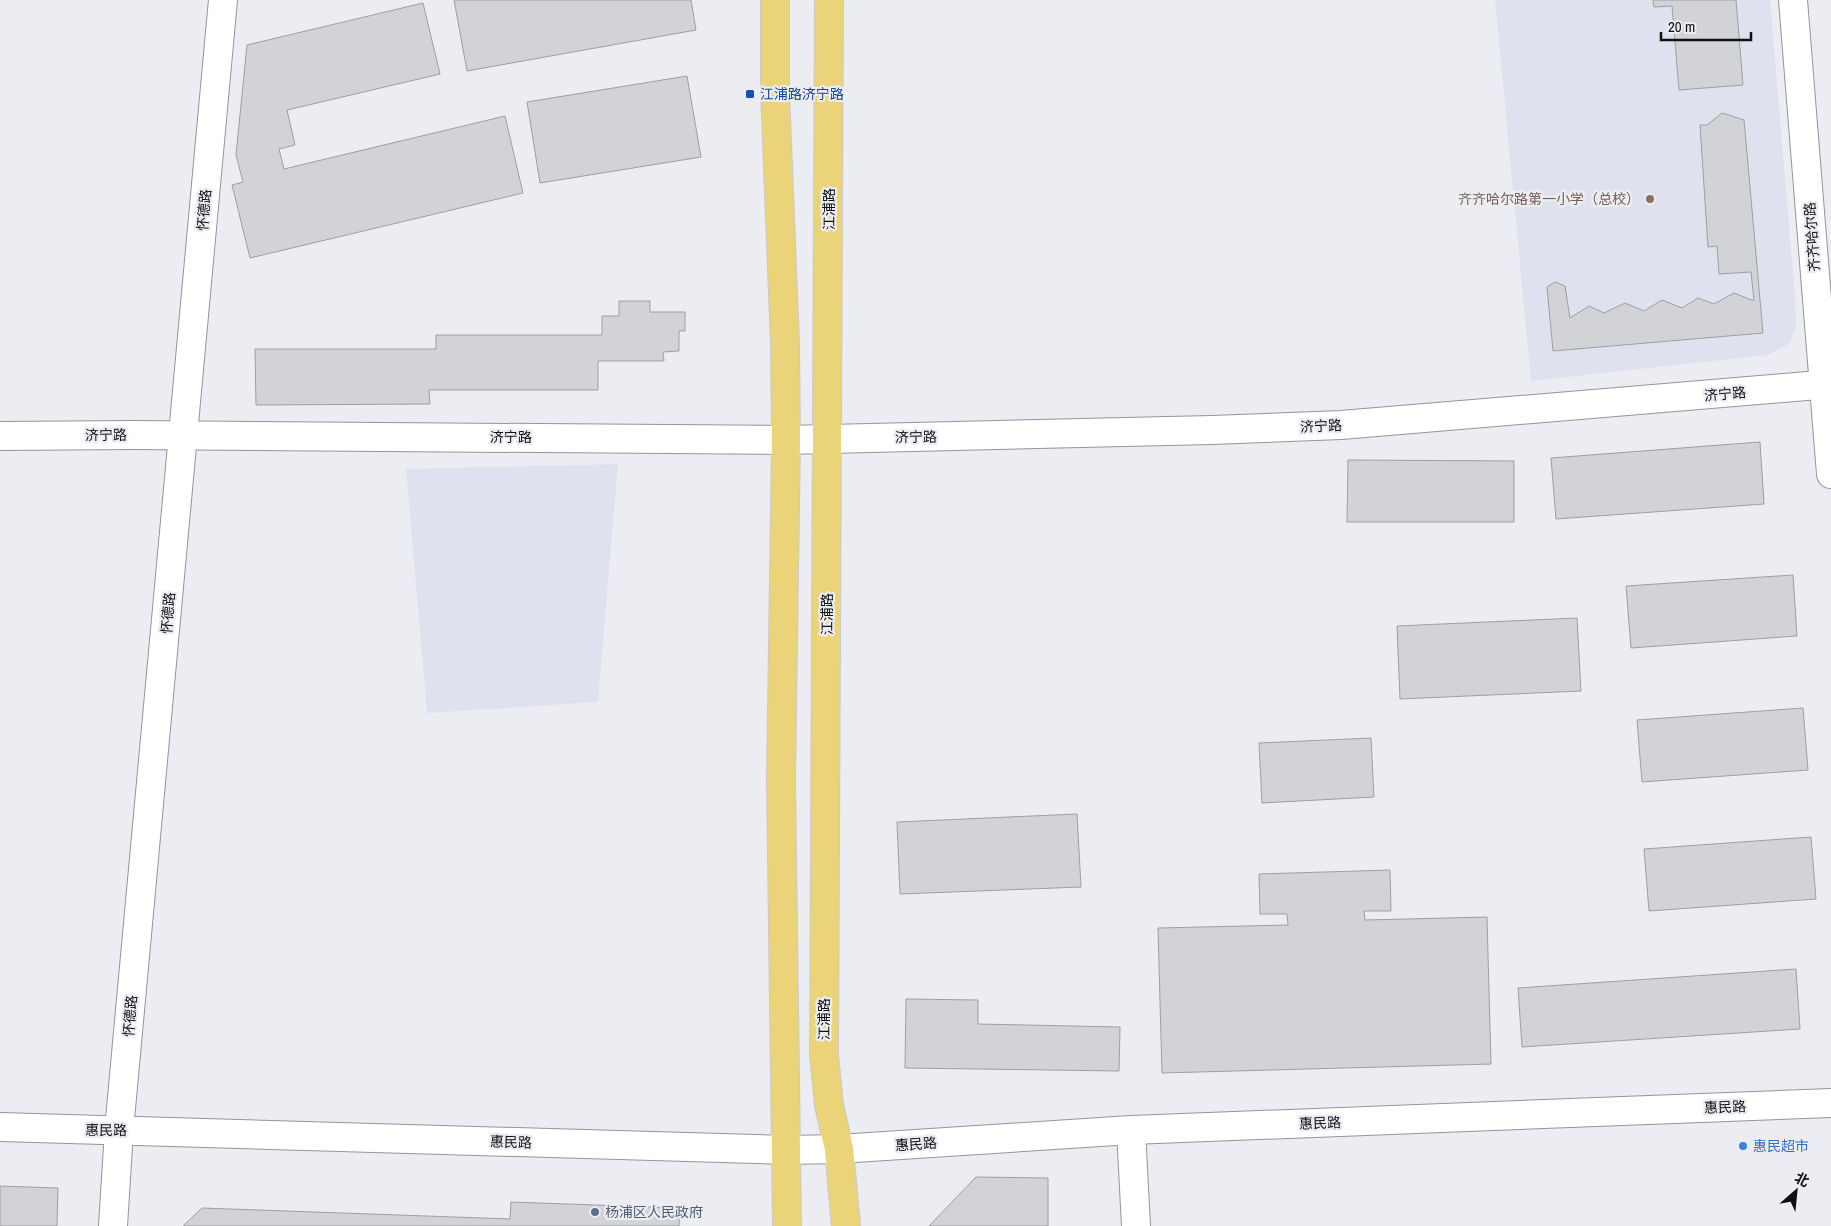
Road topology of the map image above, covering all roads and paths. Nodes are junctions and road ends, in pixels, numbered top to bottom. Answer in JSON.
{"nodes":[{"id":1,"x":223,"y":0,"type":"edge"},
{"id":2,"x":775,"y":0,"type":"edge"},
{"id":3,"x":829,"y":0,"type":"edge"},
{"id":4,"x":1793,"y":0,"type":"edge"},
{"id":5,"x":1827,"y":384,"type":"edge"},
{"id":6,"x":0,"y":436,"type":"edge"},
{"id":7,"x":184,"y":436,"type":"junction"},
{"id":8,"x":828,"y":439,"type":"junction"},
{"id":9,"x":786,"y":440,"type":"junction"},
{"id":10,"x":1831,"y":474,"type":"edge"},
{"id":11,"x":1831,"y":1102,"type":"edge"},
{"id":12,"x":0,"y":1127,"type":"edge"},
{"id":13,"x":119,"y":1130,"type":"junction"},
{"id":14,"x":1131,"y":1130,"type":"junction"},
{"id":15,"x":839,"y":1149,"type":"junction"},
{"id":16,"x":787,"y":1150,"type":"junction"},
{"id":17,"x":113,"y":1226,"type":"edge"},
{"id":18,"x":787,"y":1226,"type":"edge"},
{"id":19,"x":846,"y":1226,"type":"edge"},
{"id":20,"x":1136,"y":1226,"type":"edge"}],
"edges":[{"from":1,"to":7,"type":"street","name":"怀德路"},
{"from":2,"to":9,"type":"main road"},
{"from":3,"to":8,"type":"main road","name":"江浦路"},
{"from":4,"to":5,"type":"street","name":"齐齐哈尔路"},
{"from":5,"to":8,"type":"street","name":"济宁路"},
{"from":5,"to":10,"type":"street","name":"齐齐哈尔路"},
{"from":6,"to":7,"type":"street","name":"济宁路"},
{"from":7,"to":9,"type":"street","name":"济宁路"},
{"from":7,"to":13,"type":"street","name":"怀德路"},
{"from":8,"to":9,"type":"street","name":"济宁路"},
{"from":8,"to":15,"type":"main road","name":"江浦路"},
{"from":9,"to":16,"type":"main road"},
{"from":11,"to":14,"type":"street","name":"惠民路"},
{"from":12,"to":13,"type":"street","name":"惠民路"},
{"from":13,"to":16,"type":"street","name":"惠民路"},
{"from":13,"to":17,"type":"street","name":"怀德路"},
{"from":14,"to":15,"type":"street","name":"惠民路"},
{"from":14,"to":20,"type":"street"},
{"from":15,"to":16,"type":"street","name":"惠民路"},
{"from":15,"to":19,"type":"main road","name":"江浦路"},
{"from":16,"to":18,"type":"main road"}]}
